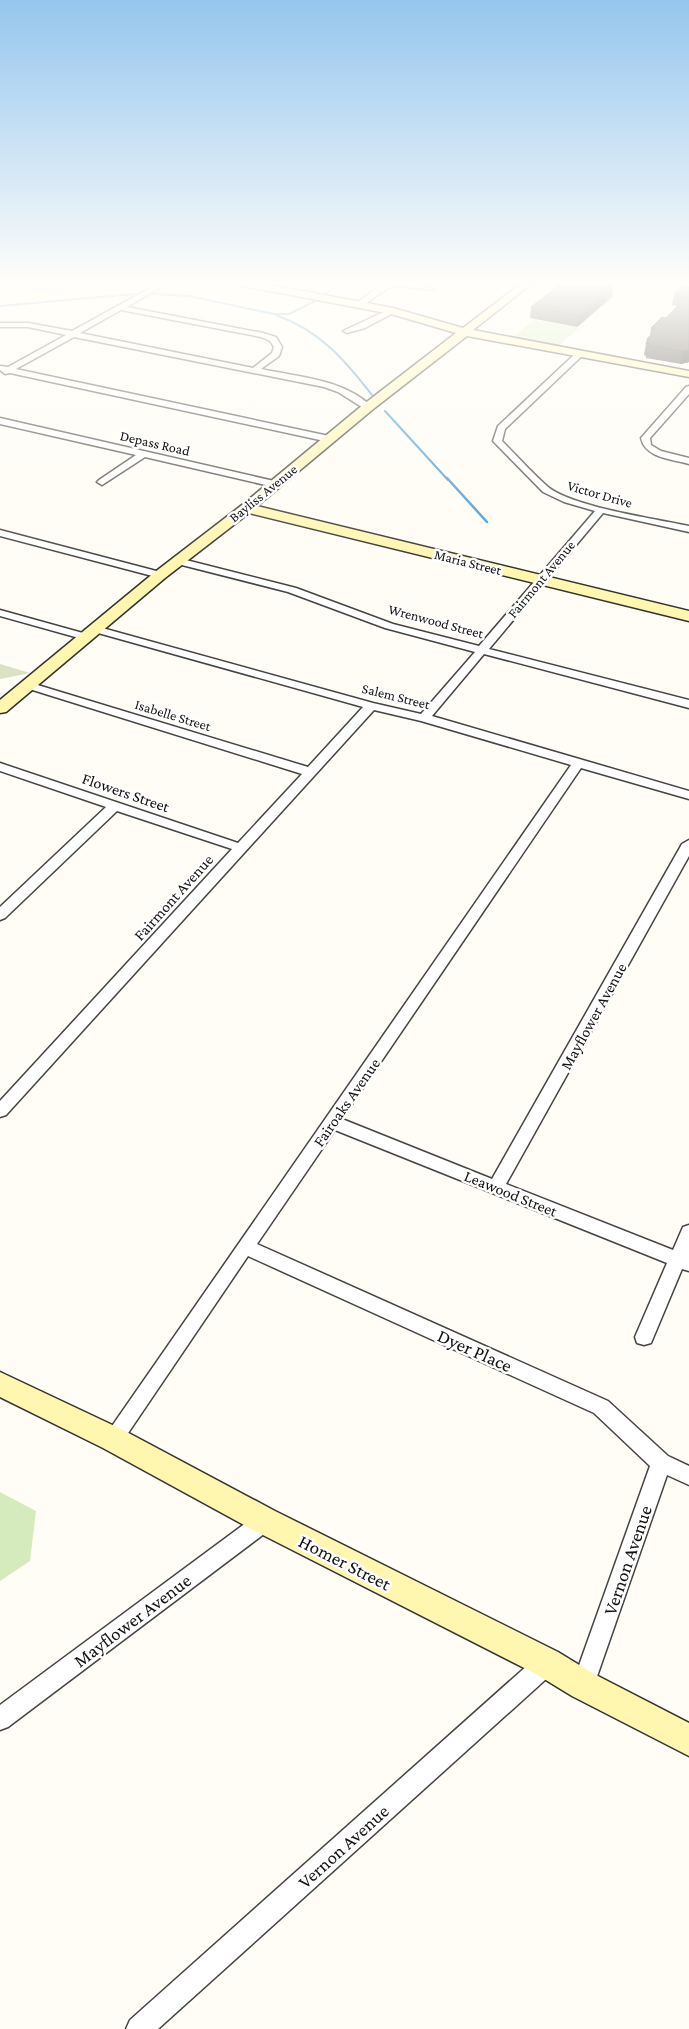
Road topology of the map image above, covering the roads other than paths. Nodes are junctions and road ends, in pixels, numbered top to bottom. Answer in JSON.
{"nodes":[{"id":1,"x":39,"y":377,"type":"edge"},
{"id":2,"x":284,"y":377,"type":"edge"},
{"id":3,"x":407,"y":377,"type":"edge"},
{"id":4,"x":555,"y":377,"type":"edge"},
{"id":5,"x":689,"y":389,"type":"edge"},
{"id":6,"x":368,"y":407,"type":"junction"},
{"id":7,"x":0,"y":421,"type":"edge"},
{"id":8,"x":329,"y":440,"type":"junction"},
{"id":9,"x":144,"y":454,"type":"junction"},
{"id":10,"x":689,"y":461,"type":"edge"},
{"id":11,"x":102,"y":482,"type":"dead end"},
{"id":12,"x":274,"y":484,"type":"junction"},
{"id":13,"x":247,"y":508,"type":"junction"},
{"id":14,"x":601,"y":510,"type":"junction"},
{"id":15,"x":689,"y":529,"type":"edge"},
{"id":16,"x":0,"y":533,"type":"edge"},
{"id":17,"x":178,"y":561,"type":"junction"},
{"id":18,"x":160,"y":575,"type":"junction"},
{"id":19,"x":540,"y":579,"type":"junction"},
{"id":20,"x":0,"y":613,"type":"edge"},
{"id":21,"x":689,"y":616,"type":"edge"},
{"id":22,"x":91,"y":633,"type":"junction"},
{"id":23,"x":482,"y":649,"type":"junction"},
{"id":24,"x":27,"y":686,"type":"junction"},
{"id":25,"x":689,"y":704,"type":"edge"},
{"id":26,"x":371,"y":706,"type":"junction"},
{"id":27,"x":0,"y":708,"type":"edge"},
{"id":28,"x":424,"y":718,"type":"junction"},
{"id":29,"x":578,"y":763,"type":"junction"},
{"id":30,"x":0,"y":767,"type":"edge"},
{"id":31,"x":310,"y":772,"type":"junction"},
{"id":32,"x":689,"y":795,"type":"edge"},
{"id":33,"x":115,"y":806,"type":"junction"},
{"id":34,"x":689,"y":844,"type":"edge"},
{"id":35,"x":241,"y":848,"type":"junction"},
{"id":36,"x":0,"y":915,"type":"edge"},
{"id":37,"x":0,"y":1111,"type":"edge"},
{"id":38,"x":332,"y":1122,"type":"junction"},
{"id":39,"x":496,"y":1187,"type":"junction"},
{"id":40,"x":689,"y":1232,"type":"edge"},
{"id":41,"x":245,"y":1247,"type":"junction"},
{"id":42,"x":683,"y":1262,"type":"edge"},
{"id":43,"x":644,"y":1337,"type":"dead end"},
{"id":44,"x":0,"y":1384,"type":"edge"},
{"id":45,"x":113,"y":1439,"type":"junction"},
{"id":46,"x":661,"y":1463,"type":"junction"},
{"id":47,"x":689,"y":1476,"type":"edge"},
{"id":48,"x":265,"y":1521,"type":"junction"},
{"id":49,"x":546,"y":1663,"type":"junction"},
{"id":50,"x":583,"y":1685,"type":"junction"},
{"id":51,"x":0,"y":1719,"type":"edge"},
{"id":52,"x":689,"y":1740,"type":"edge"},
{"id":53,"x":140,"y":2029,"type":"edge"}],
"edges":[{"from":1,"to":8,"type":"street"},
{"from":2,"to":6,"type":"street"},
{"from":3,"to":6,"type":"street","name":"Bayliss Avenue"},
{"from":4,"to":14,"type":"street","name":"Victor Drive"},
{"from":5,"to":10,"type":"street"},
{"from":6,"to":8,"type":"street","name":"Bayliss Avenue"},
{"from":7,"to":9,"type":"street","name":"Depass Road"},
{"from":8,"to":12,"type":"street","name":"Bayliss Avenue"},
{"from":9,"to":11,"type":"street"},
{"from":9,"to":12,"type":"street","name":"Depass Road"},
{"from":12,"to":13,"type":"street","name":"Bayliss Avenue"},
{"from":13,"to":17,"type":"street","name":"Bayliss Avenue"},
{"from":13,"to":19,"type":"street","name":"Maria Street"},
{"from":14,"to":15,"type":"street","name":"Victor Drive"},
{"from":14,"to":19,"type":"street","name":"Fairmont Avenue"},
{"from":16,"to":18,"type":"street"},
{"from":17,"to":18,"type":"street","name":"Bayliss Avenue"},
{"from":17,"to":23,"type":"street","name":"Wrenwood Street"},
{"from":18,"to":22,"type":"street","name":"Bayliss Avenue"},
{"from":19,"to":21,"type":"street","name":"Maria Street"},
{"from":19,"to":23,"type":"street","name":"Fairmont Avenue"},
{"from":20,"to":22,"type":"street","name":"Salem Street"},
{"from":22,"to":24,"type":"street","name":"Bayliss Avenue"},
{"from":22,"to":26,"type":"street","name":"Salem Street"},
{"from":23,"to":25,"type":"street","name":"Wrenwood Street"},
{"from":23,"to":28,"type":"street","name":"Fairmont Avenue"},
{"from":24,"to":27,"type":"street","name":"Bayliss Avenue"},
{"from":24,"to":31,"type":"street","name":"Isabelle Street"},
{"from":26,"to":28,"type":"street","name":"Salem Street"},
{"from":26,"to":31,"type":"street","name":"Fairmont Avenue"},
{"from":28,"to":29,"type":"street","name":"Salem Street"},
{"from":29,"to":32,"type":"street","name":"Salem Street"},
{"from":29,"to":38,"type":"street","name":"Fairoaks Avenue"},
{"from":30,"to":33,"type":"street","name":"Flowers Street"},
{"from":31,"to":35,"type":"street","name":"Fairmont Avenue"},
{"from":33,"to":35,"type":"street","name":"Flowers Street"},
{"from":33,"to":36,"type":"street"},
{"from":34,"to":39,"type":"street","name":"Mayflower Avenue"},
{"from":35,"to":37,"type":"street","name":"Fairmont Avenue"},
{"from":38,"to":39,"type":"street","name":"Leawood Street"},
{"from":38,"to":41,"type":"street","name":"Fairoaks Avenue"},
{"from":39,"to":42,"type":"street","name":"Leawood Street"},
{"from":40,"to":42,"type":"street"},
{"from":41,"to":45,"type":"street","name":"Fairoaks Avenue"},
{"from":41,"to":46,"type":"street","name":"Dyer Place"},
{"from":42,"to":43,"type":"street"},
{"from":44,"to":45,"type":"street","name":"Homer Street"},
{"from":45,"to":48,"type":"street","name":"Homer Street"},
{"from":46,"to":47,"type":"street","name":"Dyer Place"},
{"from":46,"to":50,"type":"street","name":"Vernon Avenue"},
{"from":48,"to":49,"type":"street","name":"Homer Street"},
{"from":48,"to":51,"type":"street","name":"Mayflower Avenue"},
{"from":49,"to":50,"type":"street","name":"Homer Street"},
{"from":49,"to":53,"type":"street","name":"Vernon Avenue"},
{"from":50,"to":52,"type":"street","name":"Homer Street"}]}
